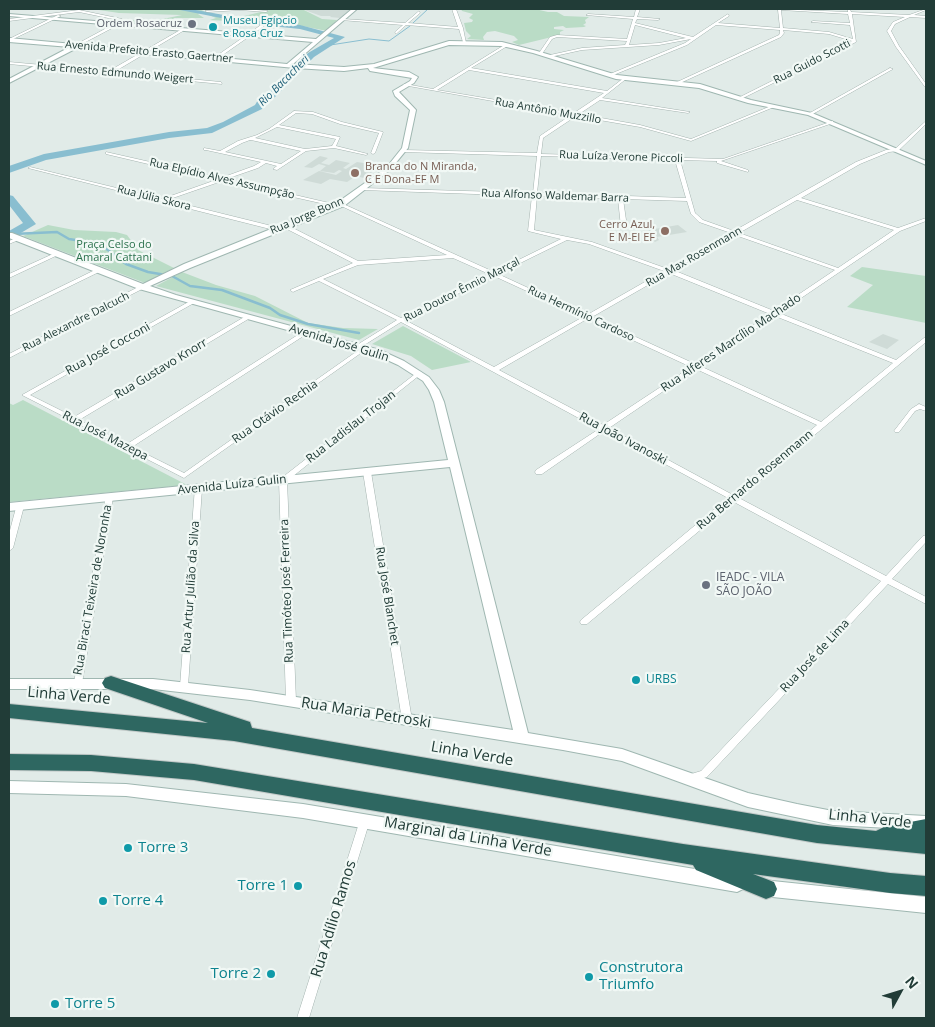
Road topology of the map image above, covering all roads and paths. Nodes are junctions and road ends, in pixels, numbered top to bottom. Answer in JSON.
{"nodes":[{"id":1,"x":239,"y":9,"type":"edge"},
{"id":2,"x":244,"y":9,"type":"edge"},
{"id":3,"x":355,"y":9,"type":"edge"},
{"id":4,"x":454,"y":9,"type":"edge"},
{"id":5,"x":638,"y":9,"type":"edge"},
{"id":6,"x":779,"y":9,"type":"edge"},
{"id":7,"x":926,"y":9,"type":"edge"},
{"id":8,"x":207,"y":11,"type":"dead end"},
{"id":9,"x":266,"y":11,"type":"dead end"},
{"id":10,"x":849,"y":11,"type":"edge"},
{"id":11,"x":419,"y":12,"type":"dead end"},
{"id":12,"x":65,"y":13,"type":"junction"},
{"id":13,"x":9,"y":15,"type":"edge"},
{"id":14,"x":588,"y":15,"type":"dead end"},
{"id":15,"x":728,"y":15,"type":"dead end"},
{"id":16,"x":909,"y":16,"type":"junction"},
{"id":17,"x":30,"y":17,"type":"junction"},
{"id":18,"x":926,"y":17,"type":"edge"},
{"id":19,"x":636,"y":18,"type":"junction"},
{"id":20,"x":52,"y":19,"type":"junction"},
{"id":21,"x":658,"y":19,"type":"dead end"},
{"id":22,"x":9,"y":20,"type":"edge"},
{"id":23,"x":342,"y":20,"type":"junction"},
{"id":24,"x":814,"y":22,"type":"dead end"},
{"id":25,"x":117,"y":24,"type":"junction"},
{"id":26,"x":406,"y":24,"type":"junction"},
{"id":27,"x":634,"y":24,"type":"junction"},
{"id":28,"x":717,"y":24,"type":"junction"},
{"id":29,"x":852,"y":24,"type":"junction"},
{"id":30,"x":262,"y":26,"type":"dead end"},
{"id":31,"x":461,"y":28,"type":"junction"},
{"id":32,"x":781,"y":29,"type":"junction"},
{"id":33,"x":182,"y":30,"type":"junction"},
{"id":34,"x":396,"y":33,"type":"dead end"},
{"id":35,"x":250,"y":35,"type":"junction"},
{"id":36,"x":692,"y":38,"type":"junction"},
{"id":37,"x":9,"y":40,"type":"edge"},
{"id":38,"x":628,"y":40,"type":"junction"},
{"id":39,"x":319,"y":41,"type":"junction"},
{"id":40,"x":855,"y":41,"type":"junction"},
{"id":41,"x":465,"y":42,"type":"junction"},
{"id":42,"x":507,"y":45,"type":"junction"},
{"id":43,"x":76,"y":46,"type":"junction"},
{"id":44,"x":626,"y":46,"type":"junction"},
{"id":45,"x":144,"y":52,"type":"junction"},
{"id":46,"x":541,"y":53,"type":"junction"},
{"id":47,"x":551,"y":56,"type":"junction"},
{"id":48,"x":216,"y":58,"type":"junction"},
{"id":49,"x":9,"y":63,"type":"edge"},
{"id":50,"x":37,"y":66,"type":"junction"},
{"id":51,"x":298,"y":66,"type":"junction"},
{"id":52,"x":361,"y":68,"type":"junction"},
{"id":53,"x":468,"y":69,"type":"junction"},
{"id":54,"x":891,"y":69,"type":"dead end"},
{"id":55,"x":109,"y":73,"type":"junction"},
{"id":56,"x":611,"y":75,"type":"junction"},
{"id":57,"x":625,"y":78,"type":"junction"},
{"id":58,"x":9,"y":80,"type":"edge"},
{"id":59,"x":221,"y":83,"type":"dead end"},
{"id":60,"x":678,"y":83,"type":"junction"},
{"id":61,"x":405,"y":85,"type":"junction"},
{"id":62,"x":926,"y":86,"type":"edge"},
{"id":63,"x":434,"y":90,"type":"junction"},
{"id":64,"x":607,"y":92,"type":"junction"},
{"id":65,"x":740,"y":98,"type":"junction"},
{"id":66,"x":599,"y":99,"type":"junction"},
{"id":67,"x":772,"y":106,"type":"junction"},
{"id":68,"x":688,"y":112,"type":"dead end"},
{"id":69,"x":810,"y":114,"type":"junction"},
{"id":70,"x":573,"y":116,"type":"junction"},
{"id":71,"x":832,"y":122,"type":"junction"},
{"id":72,"x":926,"y":122,"type":"edge"},
{"id":73,"x":276,"y":126,"type":"junction"},
{"id":74,"x":920,"y":128,"type":"junction"},
{"id":75,"x":926,"y":130,"type":"edge"},
{"id":76,"x":250,"y":139,"type":"junction"},
{"id":77,"x":334,"y":147,"type":"junction"},
{"id":78,"x":206,"y":149,"type":"dead end"},
{"id":79,"x":305,"y":150,"type":"junction"},
{"id":80,"x":896,"y":150,"type":"junction"},
{"id":81,"x":403,"y":151,"type":"junction"},
{"id":82,"x":221,"y":152,"type":"junction"},
{"id":83,"x":108,"y":153,"type":"dead end"},
{"id":84,"x":373,"y":154,"type":"junction"},
{"id":85,"x":539,"y":155,"type":"junction"},
{"id":86,"x":677,"y":159,"type":"junction"},
{"id":87,"x":258,"y":160,"type":"junction"},
{"id":88,"x":371,"y":160,"type":"dead end"},
{"id":89,"x":712,"y":160,"type":"junction"},
{"id":90,"x":265,"y":162,"type":"junction"},
{"id":91,"x":926,"y":163,"type":"edge"},
{"id":92,"x":281,"y":165,"type":"junction"},
{"id":93,"x":30,"y":168,"type":"dead end"},
{"id":94,"x":248,"y":168,"type":"junction"},
{"id":95,"x":275,"y":169,"type":"dead end"},
{"id":96,"x":746,"y":170,"type":"dead end"},
{"id":97,"x":220,"y":179,"type":"junction"},
{"id":98,"x":362,"y":189,"type":"junction"},
{"id":99,"x":534,"y":195,"type":"junction"},
{"id":100,"x":620,"y":198,"type":"junction"},
{"id":101,"x":797,"y":198,"type":"junction"},
{"id":102,"x":163,"y":200,"type":"junction"},
{"id":103,"x":689,"y":200,"type":"junction"},
{"id":104,"x":339,"y":205,"type":"junction"},
{"id":105,"x":926,"y":219,"type":"edge"},
{"id":106,"x":624,"y":226,"type":"dead end"},
{"id":107,"x":282,"y":227,"type":"junction"},
{"id":108,"x":898,"y":230,"type":"junction"},
{"id":109,"x":734,"y":234,"type":"junction"},
{"id":110,"x":13,"y":238,"type":"edge"},
{"id":111,"x":566,"y":238,"type":"junction"},
{"id":112,"x":58,"y":254,"type":"junction"},
{"id":113,"x":454,"y":256,"type":"junction"},
{"id":114,"x":358,"y":263,"type":"junction"},
{"id":115,"x":99,"y":270,"type":"junction"},
{"id":116,"x":839,"y":270,"type":"junction"},
{"id":117,"x":670,"y":271,"type":"junction"},
{"id":118,"x":494,"y":274,"type":"junction"},
{"id":119,"x":9,"y":276,"type":"edge"},
{"id":120,"x":319,"y":279,"type":"junction"},
{"id":121,"x":142,"y":287,"type":"junction"},
{"id":122,"x":293,"y":290,"type":"dead end"},
{"id":123,"x":192,"y":302,"type":"junction"},
{"id":124,"x":775,"y":313,"type":"junction"},
{"id":125,"x":9,"y":314,"type":"edge"},
{"id":126,"x":248,"y":317,"type":"junction"},
{"id":127,"x":588,"y":317,"type":"junction"},
{"id":128,"x":401,"y":320,"type":"junction"},
{"id":129,"x":306,"y":332,"type":"junction"},
{"id":130,"x":926,"y":338,"type":"edge"},
{"id":131,"x":362,"y":347,"type":"junction"},
{"id":132,"x":9,"y":356,"type":"edge"},
{"id":133,"x":897,"y":363,"type":"junction"},
{"id":134,"x":695,"y":367,"type":"junction"},
{"id":135,"x":494,"y":370,"type":"junction"},
{"id":136,"x":419,"y":373,"type":"junction"},
{"id":137,"x":25,"y":395,"type":"joint"},
{"id":138,"x":923,"y":408,"type":"edge"},
{"id":139,"x":74,"y":420,"type":"junction"},
{"id":140,"x":822,"y":425,"type":"junction"},
{"id":141,"x":603,"y":428,"type":"junction"},
{"id":142,"x":897,"y":431,"type":"dead end"},
{"id":143,"x":127,"y":447,"type":"junction"},
{"id":144,"x":455,"y":463,"type":"junction"},
{"id":145,"x":367,"y":472,"type":"junction"},
{"id":146,"x":539,"y":472,"type":"dead end"},
{"id":147,"x":184,"y":476,"type":"joint"},
{"id":148,"x":284,"y":480,"type":"junction"},
{"id":149,"x":198,"y":489,"type":"junction"},
{"id":150,"x":109,"y":497,"type":"junction"},
{"id":151,"x":733,"y":498,"type":"junction"},
{"id":152,"x":14,"y":507,"type":"edge"},
{"id":153,"x":926,"y":538,"type":"edge"},
{"id":154,"x":9,"y":548,"type":"edge"},
{"id":155,"x":886,"y":580,"type":"junction"},
{"id":156,"x":926,"y":601,"type":"edge"},
{"id":157,"x":584,"y":622,"type":"dead end"},
{"id":158,"x":78,"y":682,"type":"junction"},
{"id":159,"x":111,"y":683,"type":"junction"},
{"id":160,"x":9,"y":684,"type":"edge"},
{"id":161,"x":184,"y":686,"type":"junction"},
{"id":162,"x":291,"y":701,"type":"junction"},
{"id":163,"x":9,"y":711,"type":"edge"},
{"id":164,"x":407,"y":720,"type":"junction"},
{"id":165,"x":522,"y":738,"type":"junction"},
{"id":166,"x":287,"y":742,"type":"junction"},
{"id":167,"x":9,"y":762,"type":"edge"},
{"id":168,"x":704,"y":774,"type":"junction"},
{"id":169,"x":686,"y":778,"type":"junction"},
{"id":170,"x":9,"y":787,"type":"edge"},
{"id":171,"x":716,"y":790,"type":"junction"},
{"id":172,"x":365,"y":820,"type":"junction"},
{"id":173,"x":926,"y":823,"type":"edge"},
{"id":174,"x":926,"y":828,"type":"edge"},
{"id":175,"x":866,"y":840,"type":"junction"},
{"id":176,"x":926,"y":845,"type":"edge"},
{"id":177,"x":683,"y":854,"type":"junction"},
{"id":178,"x":926,"y":886,"type":"edge"},
{"id":179,"x":766,"y":889,"type":"junction"},
{"id":180,"x":926,"y":905,"type":"edge"},
{"id":181,"x":303,"y":1018,"type":"edge"}],
"edges":[{"from":1,"to":2,"type":"street"},
{"from":1,"to":8,"type":"street"},
{"from":1,"to":9,"type":"street"},
{"from":3,"to":23,"type":"main road"},
{"from":4,"to":31,"type":"street"},
{"from":5,"to":19,"type":"street"},
{"from":6,"to":10,"type":"street"},
{"from":6,"to":32,"type":"street"},
{"from":7,"to":16,"type":"street"},
{"from":10,"to":16,"type":"street"},
{"from":10,"to":29,"type":"street","name":"Rua Guido Scotti"},
{"from":11,"to":26,"type":"street"},
{"from":12,"to":17,"type":"street"},
{"from":12,"to":20,"type":"street"},
{"from":12,"to":25,"type":"street"},
{"from":13,"to":17,"type":"main road"},
{"from":14,"to":19,"type":"street"},
{"from":15,"to":28,"type":"street"},
{"from":16,"to":18,"type":"street"},
{"from":16,"to":62,"type":"street"},
{"from":17,"to":20,"type":"main road"},
{"from":17,"to":22,"type":"street"},
{"from":19,"to":21,"type":"street"},
{"from":19,"to":27,"type":"street"},
{"from":20,"to":25,"type":"main road"},
{"from":20,"to":37,"type":"street"},
{"from":23,"to":26,"type":"street"},
{"from":23,"to":39,"type":"main road"},
{"from":24,"to":29,"type":"street"},
{"from":25,"to":33,"type":"main road"},
{"from":25,"to":43,"type":"street"},
{"from":26,"to":31,"type":"street"},
{"from":26,"to":34,"type":"street"},
{"from":27,"to":36,"type":"street"},
{"from":27,"to":38,"type":"street"},
{"from":28,"to":32,"type":"street"},
{"from":28,"to":36,"type":"street"},
{"from":29,"to":40,"type":"street","name":"Rua Guido Scotti"},
{"from":30,"to":35,"type":"street"},
{"from":31,"to":41,"type":"street"},
{"from":32,"to":40,"type":"street"},
{"from":32,"to":60,"type":"street"},
{"from":33,"to":35,"type":"main road"},
{"from":33,"to":45,"type":"street"},
{"from":35,"to":39,"type":"main road"},
{"from":35,"to":48,"type":"street"},
{"from":36,"to":44,"type":"street"},
{"from":36,"to":56,"type":"street"},
{"from":37,"to":43,"type":"main road","name":"Avenida Prefeito Erasto Gaertner"},
{"from":38,"to":44,"type":"street"},
{"from":38,"to":46,"type":"street"},
{"from":39,"to":51,"type":"main road"},
{"from":40,"to":65,"type":"street","name":"Rua Guido Scotti"},
{"from":41,"to":42,"type":"main road"},
{"from":41,"to":52,"type":"main road"},
{"from":42,"to":46,"type":"main road"},
{"from":42,"to":53,"type":"street"},
{"from":43,"to":45,"type":"main road","name":"Avenida Prefeito Erasto Gaertner"},
{"from":43,"to":50,"type":"main road"},
{"from":44,"to":47,"type":"street"},
{"from":45,"to":48,"type":"main road","name":"Avenida Prefeito Erasto Gaertner"},
{"from":45,"to":55,"type":"street"},
{"from":46,"to":47,"type":"main road"},
{"from":47,"to":56,"type":"main road"},
{"from":48,"to":51,"type":"main road","name":"Avenida Prefeito Erasto Gaertner"},
{"from":49,"to":50,"type":"street","name":"Rua Ernesto Edmundo Weigert"},
{"from":50,"to":55,"type":"street","name":"Rua Ernesto Edmundo Weigert"},
{"from":50,"to":58,"type":"main road"},
{"from":51,"to":52,"type":"main road","name":"Avenida Prefeito Erasto Gaertner"},
{"from":52,"to":61,"type":"main road","name":"Rua Jorge Bonn"},
{"from":53,"to":63,"type":"street"},
{"from":53,"to":64,"type":"street"},
{"from":54,"to":69,"type":"street"},
{"from":55,"to":59,"type":"street","name":"Rua Ernesto Edmundo Weigert"},
{"from":56,"to":57,"type":"main road"},
{"from":57,"to":60,"type":"main road"},
{"from":57,"to":64,"type":"street"},
{"from":60,"to":65,"type":"main road"},
{"from":61,"to":63,"type":"street","name":"Rua Antônio Muzzillo"},
{"from":61,"to":81,"type":"main road","name":"Rua Jorge Bonn"},
{"from":63,"to":70,"type":"street","name":"Rua Antônio Muzzillo"},
{"from":64,"to":66,"type":"street"},
{"from":65,"to":67,"type":"main road"},
{"from":66,"to":68,"type":"street"},
{"from":66,"to":70,"type":"street"},
{"from":67,"to":69,"type":"main road"},
{"from":67,"to":70,"type":"street","name":"Rua Antônio Muzzillo"},
{"from":69,"to":71,"type":"main road"},
{"from":70,"to":85,"type":"street"},
{"from":71,"to":80,"type":"main road"},
{"from":71,"to":89,"type":"street","name":"Rua Luíza Verone Piccoli"},
{"from":72,"to":74,"type":"street"},
{"from":73,"to":76,"type":"street"},
{"from":73,"to":77,"type":"street"},
{"from":73,"to":84,"type":"street"},
{"from":74,"to":75,"type":"street"},
{"from":74,"to":80,"type":"street"},
{"from":76,"to":79,"type":"street"},
{"from":76,"to":82,"type":"street"},
{"from":77,"to":79,"type":"street"},
{"from":77,"to":84,"type":"street"},
{"from":78,"to":82,"type":"street"},
{"from":79,"to":92,"type":"street"},
{"from":80,"to":91,"type":"main road"},
{"from":80,"to":101,"type":"street","name":"Rua Max Rosenmann"},
{"from":81,"to":85,"type":"street","name":"Rua Luíza Verone Piccoli"},
{"from":81,"to":98,"type":"main road","name":"Rua Jorge Bonn"},
{"from":82,"to":87,"type":"street"},
{"from":83,"to":97,"type":"street","name":"Rua Elpídio Alves Assumpção"},
{"from":84,"to":88,"type":"street"},
{"from":85,"to":86,"type":"street","name":"Rua Luíza Verone Piccoli"},
{"from":85,"to":99,"type":"street"},
{"from":86,"to":89,"type":"street","name":"Rua Luíza Verone Piccoli"},
{"from":86,"to":103,"type":"street"},
{"from":87,"to":90,"type":"street"},
{"from":87,"to":94,"type":"street"},
{"from":89,"to":96,"type":"street"},
{"from":90,"to":92,"type":"street"},
{"from":90,"to":94,"type":"street"},
{"from":92,"to":95,"type":"street"},
{"from":93,"to":102,"type":"street","name":"Rua Júlia Skora"},
{"from":94,"to":97,"type":"street"},
{"from":97,"to":102,"type":"street"},
{"from":97,"to":104,"type":"street","name":"Rua Elpídio Alves Assumpção"},
{"from":98,"to":99,"type":"street","name":"Rua Alfonso Waldemar Barra"},
{"from":98,"to":104,"type":"main road","name":"Rua Jorge Bonn"},
{"from":99,"to":100,"type":"street","name":"Rua Alfonso Waldemar Barra"},
{"from":99,"to":111,"type":"street"},
{"from":100,"to":103,"type":"street","name":"Rua Alfonso Waldemar Barra"},
{"from":100,"to":106,"type":"street"},
{"from":101,"to":108,"type":"street"},
{"from":101,"to":109,"type":"street","name":"Rua Max Rosenmann"},
{"from":102,"to":107,"type":"street","name":"Rua Júlia Skora"},
{"from":103,"to":109,"type":"street"},
{"from":104,"to":107,"type":"main road","name":"Rua Jorge Bonn"},
{"from":104,"to":113,"type":"street","name":"Rua Hermínio Cardoso"},
{"from":105,"to":108,"type":"street","name":"Rua Alferes Marcílio Machado"},
{"from":107,"to":114,"type":"street","name":"Rua Júlia Skora"},
{"from":107,"to":121,"type":"main road","name":"Rua Jorge Bonn"},
{"from":108,"to":116,"type":"street","name":"Rua Alferes Marcílio Machado"},
{"from":109,"to":116,"type":"street"},
{"from":109,"to":117,"type":"street","name":"Rua Max Rosenmann"},
{"from":110,"to":112,"type":"main road","name":"Avenida José Gulin"},
{"from":111,"to":117,"type":"street"},
{"from":111,"to":118,"type":"street","name":"Rua Doutor Ênnio Marçal"},
{"from":112,"to":115,"type":"main road","name":"Avenida José Gulin"},
{"from":112,"to":119,"type":"street"},
{"from":113,"to":114,"type":"street"},
{"from":113,"to":118,"type":"street","name":"Rua Hermínio Cardoso"},
{"from":114,"to":120,"type":"street"},
{"from":115,"to":121,"type":"main road","name":"Avenida José Gulin"},
{"from":115,"to":125,"type":"street"},
{"from":116,"to":124,"type":"street","name":"Rua Alferes Marcílio Machado"},
{"from":117,"to":124,"type":"street"},
{"from":117,"to":127,"type":"street","name":"Rua Max Rosenmann"},
{"from":118,"to":127,"type":"street","name":"Rua Hermínio Cardoso"},
{"from":118,"to":128,"type":"street","name":"Rua Doutor Ênnio Marçal"},
{"from":120,"to":122,"type":"street"},
{"from":120,"to":128,"type":"street","name":"Rua João Ivanoski"},
{"from":121,"to":123,"type":"main road","name":"Avenida José Gulin"},
{"from":121,"to":132,"type":"street","name":"Rua Alexandre Dalcuch"},
{"from":123,"to":126,"type":"main road","name":"Avenida José Gulin"},
{"from":123,"to":137,"type":"street","name":"Rua José Cocconi"},
{"from":124,"to":133,"type":"street"},
{"from":124,"to":134,"type":"street","name":"Rua Alferes Marcílio Machado"},
{"from":126,"to":129,"type":"main road","name":"Avenida José Gulin"},
{"from":126,"to":139,"type":"street","name":"Rua Gustavo Knorr"},
{"from":127,"to":134,"type":"street","name":"Rua Hermínio Cardoso"},
{"from":127,"to":135,"type":"street","name":"Rua Max Rosenmann"},
{"from":128,"to":131,"type":"street","name":"Rua Doutor Ênnio Marçal"},
{"from":128,"to":135,"type":"street","name":"Rua João Ivanoski"},
{"from":129,"to":131,"type":"main road","name":"Avenida José Gulin"},
{"from":129,"to":143,"type":"street"},
{"from":130,"to":133,"type":"street","name":"Rua Bernardo Rosenmann"},
{"from":131,"to":136,"type":"main road","name":"Avenida José Gulin"},
{"from":131,"to":147,"type":"street","name":"Rua Otávio Rechia"},
{"from":133,"to":140,"type":"street","name":"Rua Bernardo Rosenmann"},
{"from":134,"to":140,"type":"street","name":"Rua Hermínio Cardoso"},
{"from":134,"to":141,"type":"street","name":"Rua Alferes Marcílio Machado"},
{"from":135,"to":141,"type":"street","name":"Rua João Ivanoski"},
{"from":136,"to":144,"type":"main road","name":"Avenida José Gulin"},
{"from":136,"to":148,"type":"street","name":"Rua Ladislau Trojan"},
{"from":137,"to":139,"type":"street","name":"Rua José Mazepa"},
{"from":138,"to":142,"type":"street"},
{"from":139,"to":143,"type":"street","name":"Rua José Mazepa"},
{"from":140,"to":151,"type":"street","name":"Rua Bernardo Rosenmann"},
{"from":141,"to":146,"type":"street","name":"Rua Alferes Marcílio Machado"},
{"from":141,"to":151,"type":"street","name":"Rua João Ivanoski"},
{"from":143,"to":147,"type":"street","name":"Rua José Mazepa"},
{"from":144,"to":145,"type":"main road","name":"Avenida Luíza Gulin"},
{"from":144,"to":165,"type":"main road","name":"Avenida José Gulin"},
{"from":145,"to":148,"type":"main road","name":"Avenida Luíza Gulin"},
{"from":145,"to":164,"type":"street","name":"Rua José Blanchet"},
{"from":148,"to":149,"type":"main road","name":"Avenida Luíza Gulin"},
{"from":148,"to":162,"type":"street","name":"Rua Timóteo José Ferreira"},
{"from":149,"to":150,"type":"main road","name":"Avenida Luíza Gulin"},
{"from":149,"to":161,"type":"street","name":"Rua Artur Julião da Silva"},
{"from":150,"to":152,"type":"main road","name":"Avenida Luíza Gulin"},
{"from":150,"to":158,"type":"street","name":"Rua Biraci Teixeira de Noronha"},
{"from":151,"to":155,"type":"street","name":"Rua João Ivanoski"},
{"from":151,"to":157,"type":"street","name":"Rua Bernardo Rosenmann"},
{"from":152,"to":154,"type":"street"},
{"from":153,"to":155,"type":"street","name":"Rua José de Lima"},
{"from":155,"to":156,"type":"street","name":"Rua João Ivanoski"},
{"from":155,"to":168,"type":"street","name":"Rua José de Lima"},
{"from":158,"to":159,"type":"main road","name":"Rua Maria Petroski"},
{"from":158,"to":160,"type":"main road","name":"Rua Maria Petroski"},
{"from":159,"to":161,"type":"main road","name":"Rua Maria Petroski"},
{"from":159,"to":166,"type":"highway"},
{"from":161,"to":162,"type":"main road","name":"Rua Maria Petroski"},
{"from":162,"to":164,"type":"main road","name":"Rua Maria Petroski"},
{"from":163,"to":166,"type":"highway","name":"Linha Verde"},
{"from":164,"to":165,"type":"main road","name":"Rua Maria Petroski"},
{"from":165,"to":169,"type":"main road","name":"Rua Maria Petroski"},
{"from":166,"to":175,"type":"highway","name":"Linha Verde"},
{"from":167,"to":177,"type":"highway"},
{"from":168,"to":169,"type":"street"},
{"from":168,"to":171,"type":"street"},
{"from":169,"to":171,"type":"main road","name":"Rua Maria Petroski"},
{"from":170,"to":172,"type":"main road","name":"Marginal da Linha Verde"},
{"from":171,"to":173,"type":"main road"},
{"from":172,"to":179,"type":"main road","name":"Marginal da Linha Verde"},
{"from":172,"to":181,"type":"street","name":"Rua Adílio Ramos"},
{"from":174,"to":175,"type":"highway"},
{"from":175,"to":176,"type":"highway","name":"Linha Verde"},
{"from":177,"to":178,"type":"highway"},
{"from":177,"to":179,"type":"highway"},
{"from":179,"to":180,"type":"main road","name":"Marginal da Linha Verde"}]}
